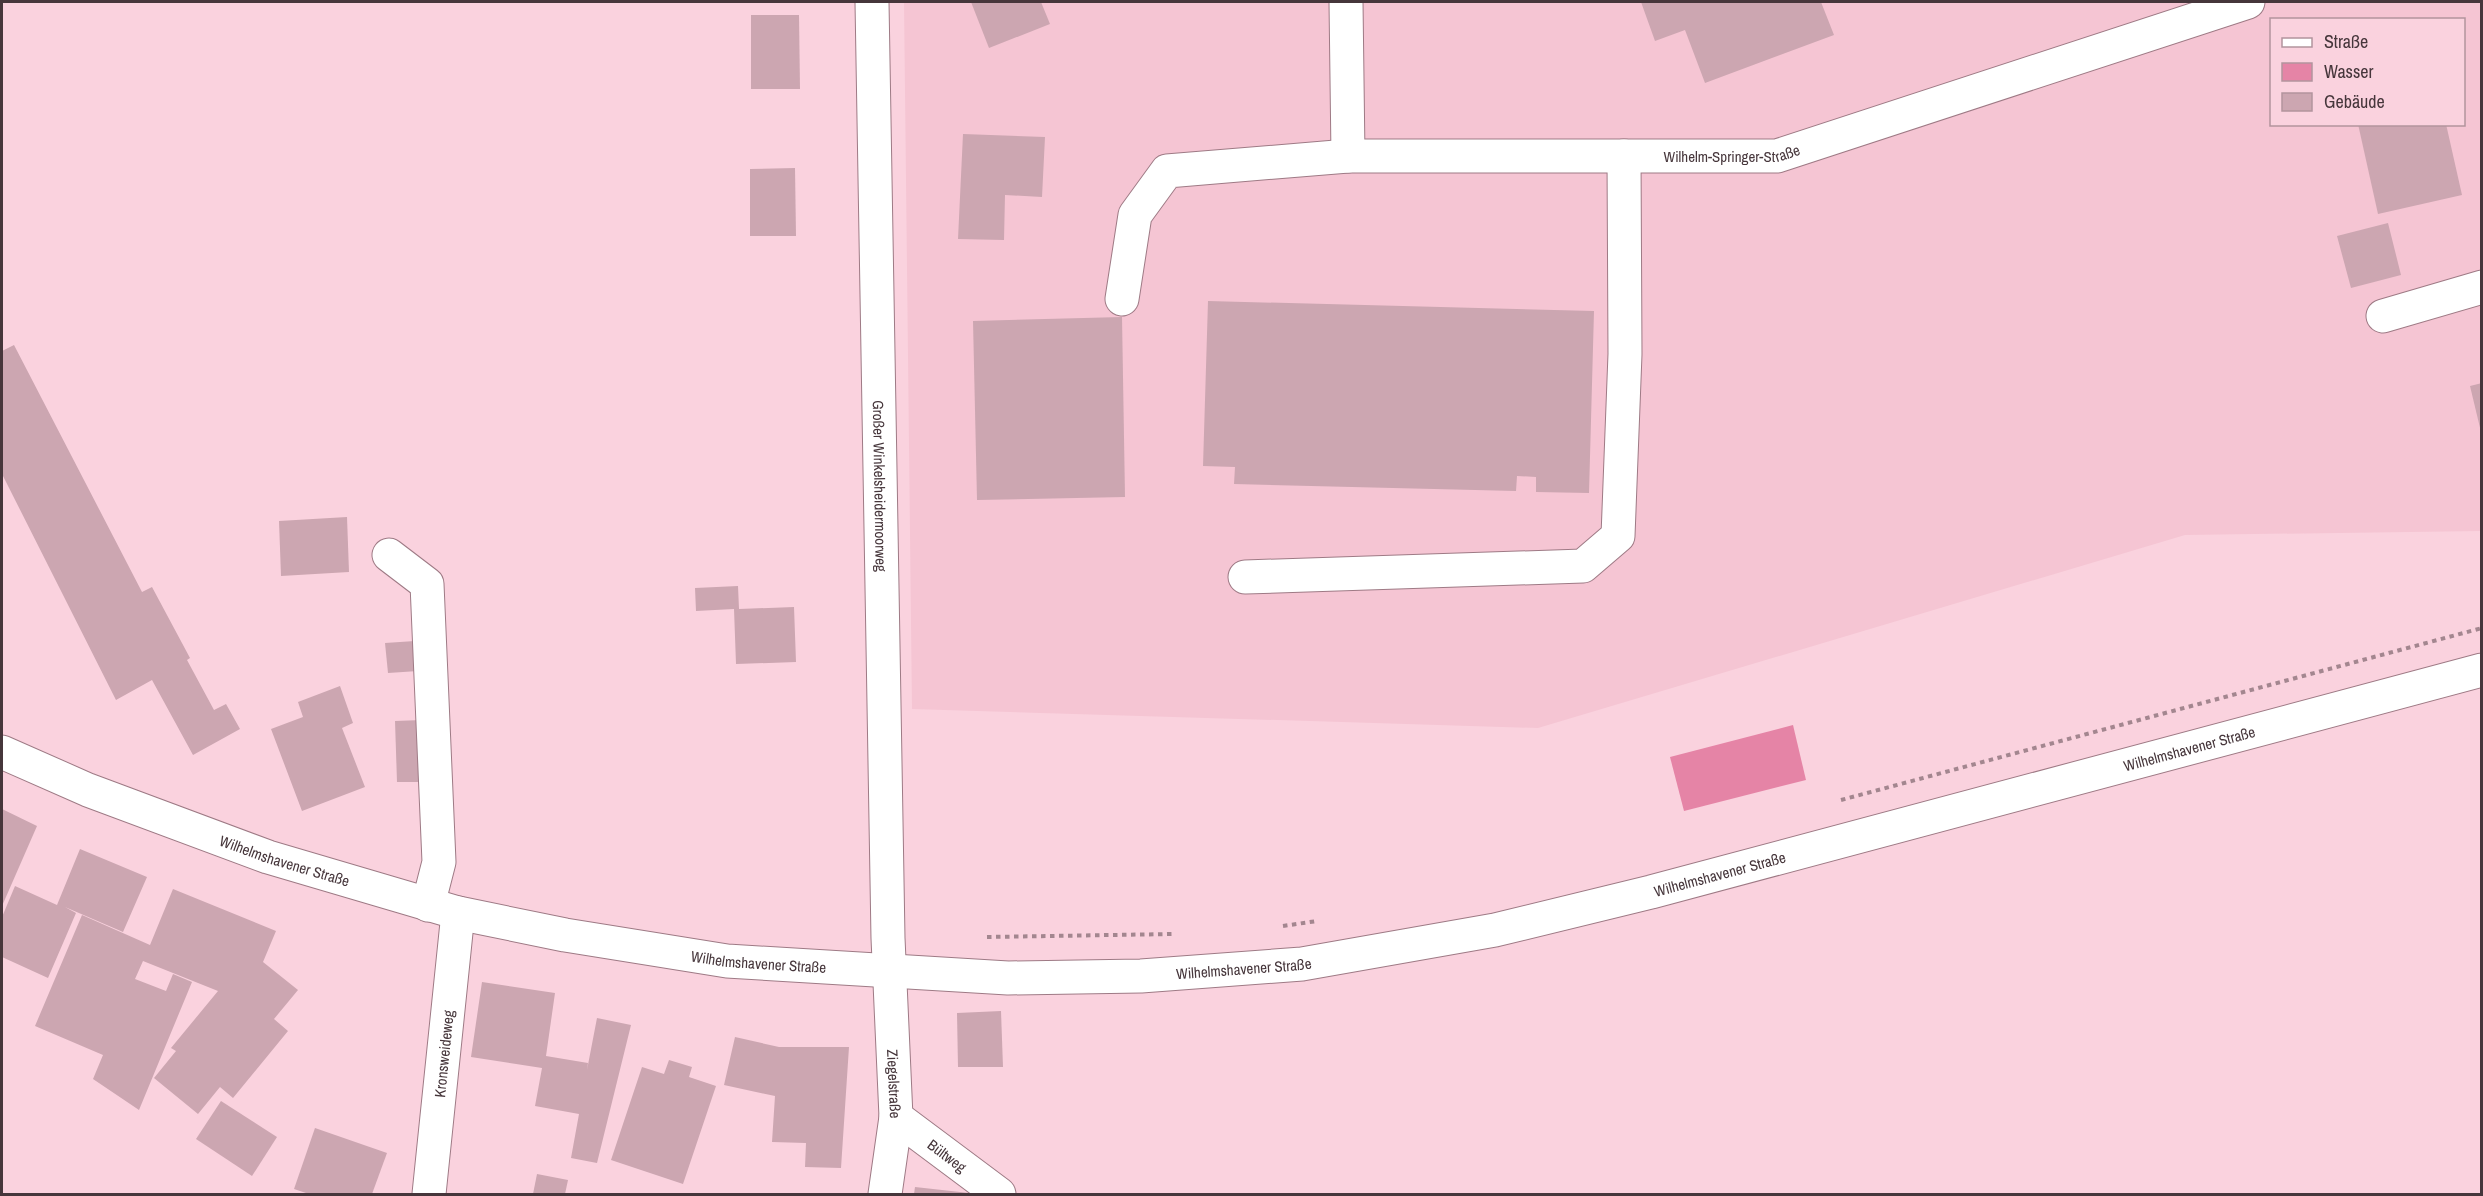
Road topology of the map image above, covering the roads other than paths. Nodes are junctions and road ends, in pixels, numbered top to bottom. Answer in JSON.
{"nodes":[{"id":1,"x":872,"y":2,"type":"edge"},
{"id":2,"x":1346,"y":2,"type":"edge"},
{"id":3,"x":2248,"y":2,"type":"edge"},
{"id":4,"x":1348,"y":156,"type":"junction"},
{"id":5,"x":1624,"y":156,"type":"junction"},
{"id":6,"x":2481,"y":287,"type":"edge"},
{"id":7,"x":1122,"y":299,"type":"dead end"},
{"id":8,"x":2383,"y":316,"type":"dead end"},
{"id":9,"x":389,"y":555,"type":"dead end"},
{"id":10,"x":1245,"y":577,"type":"dead end"},
{"id":11,"x":2481,"y":670,"type":"edge"},
{"id":12,"x":2,"y":752,"type":"edge"},
{"id":13,"x":443,"y":909,"type":"junction"},
{"id":14,"x":889,"y":972,"type":"junction"},
{"id":15,"x":896,"y":1118,"type":"junction"},
{"id":16,"x":429,"y":1194,"type":"edge"},
{"id":17,"x":885,"y":1194,"type":"edge"},
{"id":18,"x":999,"y":1194,"type":"edge"}],
"edges":[{"from":1,"to":14,"type":"street","name":"Großer Winkelsheidermoorweg"},
{"from":2,"to":4,"type":"street"},
{"from":3,"to":5,"type":"street","name":"Wilhelm-Springer-Straße"},
{"from":4,"to":5,"type":"street","name":"Wilhelm-Springer-Straße"},
{"from":4,"to":7,"type":"street","name":"Wilhelm-Springer-Straße"},
{"from":5,"to":10,"type":"street"},
{"from":6,"to":8,"type":"street"},
{"from":9,"to":13,"type":"street","name":"Kronsweideweg"},
{"from":11,"to":14,"type":"street","name":"Wilhelmshavener Straße"},
{"from":12,"to":13,"type":"street","name":"Wilhelmshavener Straße"},
{"from":13,"to":14,"type":"street","name":"Wilhelmshavener Straße"},
{"from":13,"to":16,"type":"street","name":"Kronsweideweg"},
{"from":14,"to":15,"type":"street","name":"Ziegelstraße"},
{"from":15,"to":17,"type":"street","name":"Ziegelstraße"},
{"from":15,"to":18,"type":"street","name":"Bültweg"}]}
